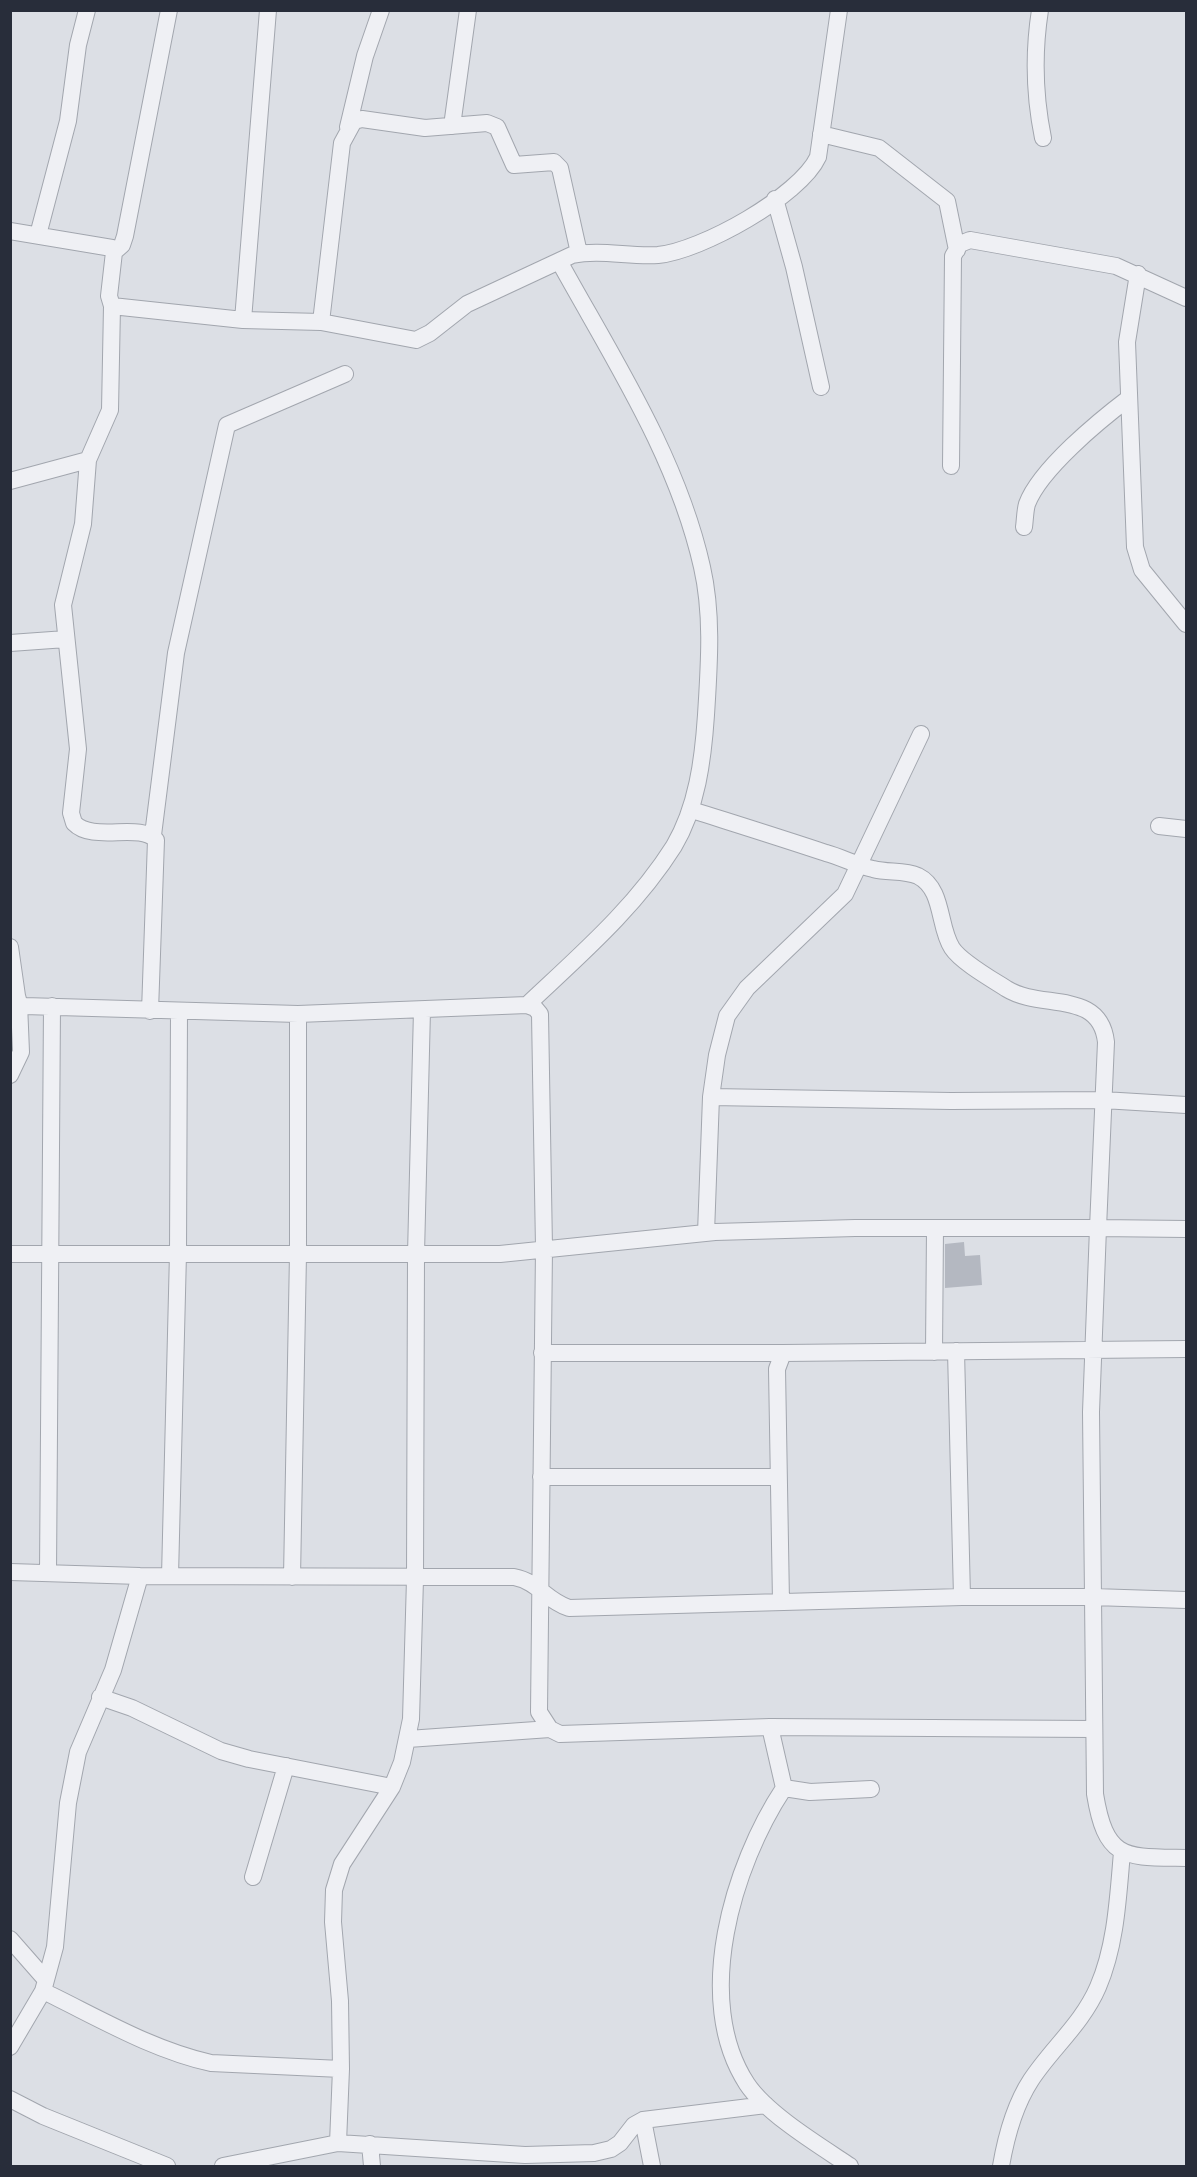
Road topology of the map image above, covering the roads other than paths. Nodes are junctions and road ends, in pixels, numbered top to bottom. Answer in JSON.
{"nodes":[{"id":1,"x":87,"y":10,"type":"edge"},
{"id":2,"x":169,"y":10,"type":"edge"},
{"id":3,"x":268,"y":10,"type":"edge"},
{"id":4,"x":381,"y":10,"type":"edge"},
{"id":5,"x":468,"y":10,"type":"edge"},
{"id":6,"x":839,"y":10,"type":"edge"},
{"id":7,"x":1040,"y":10,"type":"edge"},
{"id":8,"x":452,"y":126,"type":"junction"},
{"id":9,"x":348,"y":127,"type":"junction"},
{"id":10,"x":821,"y":134,"type":"junction"},
{"id":11,"x":1043,"y":138,"type":"dead end"},
{"id":12,"x":775,"y":199,"type":"junction"},
{"id":13,"x":10,"y":231,"type":"edge"},
{"id":14,"x":38,"y":235,"type":"junction"},
{"id":15,"x":957,"y":249,"type":"junction"},
{"id":16,"x":114,"y":252,"type":"junction"},
{"id":17,"x":579,"y":253,"type":"junction"},
{"id":18,"x":559,"y":261,"type":"junction"},
{"id":19,"x":1138,"y":274,"type":"junction"},
{"id":20,"x":1186,"y":298,"type":"edge"},
{"id":21,"x":112,"y":306,"type":"junction"},
{"id":22,"x":243,"y":320,"type":"junction"},
{"id":23,"x":321,"y":322,"type":"junction"},
{"id":24,"x":345,"y":374,"type":"dead end"},
{"id":25,"x":821,"y":387,"type":"dead end"},
{"id":26,"x":1129,"y":398,"type":"junction"},
{"id":27,"x":88,"y":460,"type":"junction"},
{"id":28,"x":951,"y":466,"type":"dead end"},
{"id":29,"x":10,"y":481,"type":"edge"},
{"id":30,"x":1024,"y":527,"type":"dead end"},
{"id":31,"x":1186,"y":624,"type":"edge"},
{"id":32,"x":66,"y":639,"type":"junction"},
{"id":33,"x":10,"y":644,"type":"edge"},
{"id":34,"x":921,"y":734,"type":"dead end"},
{"id":35,"x":692,"y":810,"type":"junction"},
{"id":36,"x":1159,"y":826,"type":"dead end"},
{"id":37,"x":1186,"y":829,"type":"edge"},
{"id":38,"x":153,"y":836,"type":"junction"},
{"id":39,"x":860,"y":863,"type":"junction"},
{"id":40,"x":10,"y":947,"type":"edge"},
{"id":41,"x":18,"y":1003,"type":"junction"},
{"id":42,"x":527,"y":1005,"type":"junction"},
{"id":43,"x":52,"y":1006,"type":"junction"},
{"id":44,"x":422,"y":1010,"type":"junction"},
{"id":45,"x":150,"y":1011,"type":"junction"},
{"id":46,"x":179,"y":1012,"type":"junction"},
{"id":47,"x":298,"y":1014,"type":"junction"},
{"id":48,"x":10,"y":1075,"type":"edge"},
{"id":49,"x":711,"y":1097,"type":"junction"},
{"id":50,"x":1103,"y":1100,"type":"junction"},
{"id":51,"x":1186,"y":1105,"type":"edge"},
{"id":52,"x":935,"y":1228,"type":"junction"},
{"id":53,"x":1098,"y":1228,"type":"junction"},
{"id":54,"x":1186,"y":1229,"type":"edge"},
{"id":55,"x":706,"y":1233,"type":"junction"},
{"id":56,"x":544,"y":1248,"type":"junction"},
{"id":57,"x":50,"y":1253,"type":"junction"},
{"id":58,"x":178,"y":1253,"type":"junction"},
{"id":59,"x":10,"y":1254,"type":"edge"},
{"id":60,"x":298,"y":1254,"type":"junction"},
{"id":61,"x":416,"y":1254,"type":"junction"},
{"id":62,"x":1094,"y":1348,"type":"junction"},
{"id":63,"x":1186,"y":1348,"type":"edge"},
{"id":64,"x":956,"y":1351,"type":"junction"},
{"id":65,"x":934,"y":1352,"type":"junction"},
{"id":66,"x":542,"y":1353,"type":"junction"},
{"id":67,"x":783,"y":1353,"type":"junction"},
{"id":68,"x":541,"y":1477,"type":"junction"},
{"id":69,"x":778,"y":1477,"type":"junction"},
{"id":70,"x":10,"y":1572,"type":"edge"},
{"id":71,"x":48,"y":1574,"type":"junction"},
{"id":72,"x":140,"y":1576,"type":"junction"},
{"id":73,"x":170,"y":1576,"type":"junction"},
{"id":74,"x":292,"y":1577,"type":"junction"},
{"id":75,"x":415,"y":1579,"type":"junction"},
{"id":76,"x":539,"y":1589,"type":"junction"},
{"id":77,"x":962,"y":1597,"type":"junction"},
{"id":78,"x":1093,"y":1597,"type":"junction"},
{"id":79,"x":1186,"y":1600,"type":"edge"},
{"id":80,"x":781,"y":1602,"type":"junction"},
{"id":81,"x":100,"y":1697,"type":"junction"},
{"id":82,"x":770,"y":1726,"type":"junction"},
{"id":83,"x":550,"y":1729,"type":"junction"},
{"id":84,"x":1093,"y":1729,"type":"junction"},
{"id":85,"x":408,"y":1739,"type":"junction"},
{"id":86,"x":286,"y":1766,"type":"junction"},
{"id":87,"x":392,"y":1787,"type":"junction"},
{"id":88,"x":784,"y":1788,"type":"junction"},
{"id":89,"x":871,"y":1789,"type":"dead end"},
{"id":90,"x":1122,"y":1852,"type":"junction"},
{"id":91,"x":1186,"y":1858,"type":"edge"},
{"id":92,"x":253,"y":1877,"type":"dead end"},
{"id":93,"x":10,"y":1939,"type":"edge"},
{"id":94,"x":45,"y":1985,"type":"junction"},
{"id":95,"x":10,"y":2047,"type":"edge"},
{"id":96,"x":341,"y":2069,"type":"junction"},
{"id":97,"x":10,"y":2099,"type":"edge"},
{"id":98,"x":766,"y":2104,"type":"junction"},
{"id":99,"x":643,"y":2120,"type":"junction"},
{"id":100,"x":338,"y":2143,"type":"junction"},
{"id":101,"x":370,"y":2144,"type":"junction"},
{"id":102,"x":167,"y":2166,"type":"edge"},
{"id":103,"x":223,"y":2166,"type":"edge"},
{"id":104,"x":372,"y":2166,"type":"edge"},
{"id":105,"x":652,"y":2166,"type":"edge"},
{"id":106,"x":850,"y":2166,"type":"edge"},
{"id":107,"x":1001,"y":2166,"type":"edge"}],
"edges":[{"from":1,"to":14,"type":"street"},
{"from":2,"to":16,"type":"street"},
{"from":3,"to":22,"type":"street"},
{"from":4,"to":9,"type":"street"},
{"from":5,"to":8,"type":"street"},
{"from":6,"to":10,"type":"street"},
{"from":7,"to":11,"type":"street"},
{"from":8,"to":9,"type":"street"},
{"from":8,"to":17,"type":"street"},
{"from":9,"to":23,"type":"street"},
{"from":10,"to":12,"type":"street"},
{"from":10,"to":15,"type":"street"},
{"from":12,"to":17,"type":"street"},
{"from":12,"to":25,"type":"street"},
{"from":13,"to":14,"type":"street"},
{"from":14,"to":16,"type":"street"},
{"from":15,"to":19,"type":"street"},
{"from":15,"to":28,"type":"street"},
{"from":16,"to":21,"type":"street"},
{"from":17,"to":18,"type":"street"},
{"from":18,"to":23,"type":"street"},
{"from":18,"to":35,"type":"street"},
{"from":19,"to":20,"type":"street"},
{"from":19,"to":26,"type":"street"},
{"from":21,"to":22,"type":"street"},
{"from":21,"to":27,"type":"street"},
{"from":22,"to":23,"type":"street"},
{"from":24,"to":38,"type":"street"},
{"from":26,"to":30,"type":"street"},
{"from":26,"to":31,"type":"street"},
{"from":27,"to":29,"type":"street"},
{"from":27,"to":32,"type":"street"},
{"from":32,"to":33,"type":"street"},
{"from":32,"to":38,"type":"street"},
{"from":34,"to":39,"type":"street"},
{"from":35,"to":39,"type":"street"},
{"from":35,"to":42,"type":"street"},
{"from":36,"to":37,"type":"street"},
{"from":38,"to":45,"type":"street"},
{"from":39,"to":49,"type":"street"},
{"from":39,"to":50,"type":"street"},
{"from":40,"to":41,"type":"street"},
{"from":41,"to":43,"type":"street"},
{"from":41,"to":48,"type":"street"},
{"from":42,"to":44,"type":"street"},
{"from":42,"to":56,"type":"street"},
{"from":43,"to":45,"type":"street"},
{"from":43,"to":57,"type":"street"},
{"from":44,"to":47,"type":"street"},
{"from":44,"to":61,"type":"street"},
{"from":45,"to":46,"type":"street"},
{"from":46,"to":47,"type":"street"},
{"from":46,"to":58,"type":"street"},
{"from":47,"to":60,"type":"street"},
{"from":49,"to":50,"type":"street"},
{"from":49,"to":55,"type":"street"},
{"from":50,"to":51,"type":"street"},
{"from":50,"to":53,"type":"street"},
{"from":52,"to":53,"type":"street"},
{"from":52,"to":55,"type":"street"},
{"from":52,"to":65,"type":"street"},
{"from":53,"to":54,"type":"street"},
{"from":53,"to":62,"type":"street"},
{"from":55,"to":56,"type":"street"},
{"from":56,"to":61,"type":"street"},
{"from":56,"to":66,"type":"street"},
{"from":57,"to":58,"type":"street"},
{"from":57,"to":59,"type":"street"},
{"from":57,"to":71,"type":"street"},
{"from":58,"to":60,"type":"street"},
{"from":58,"to":73,"type":"street"},
{"from":60,"to":61,"type":"street"},
{"from":60,"to":74,"type":"street"},
{"from":61,"to":75,"type":"street"},
{"from":62,"to":63,"type":"street"},
{"from":62,"to":64,"type":"street"},
{"from":62,"to":78,"type":"street"},
{"from":64,"to":65,"type":"street"},
{"from":64,"to":77,"type":"street"},
{"from":65,"to":67,"type":"street"},
{"from":66,"to":67,"type":"street"},
{"from":66,"to":68,"type":"street"},
{"from":67,"to":69,"type":"street"},
{"from":68,"to":69,"type":"street"},
{"from":68,"to":76,"type":"street"},
{"from":69,"to":80,"type":"street"},
{"from":70,"to":71,"type":"street"},
{"from":71,"to":72,"type":"street"},
{"from":72,"to":73,"type":"street"},
{"from":72,"to":81,"type":"street"},
{"from":73,"to":74,"type":"street"},
{"from":74,"to":75,"type":"street"},
{"from":75,"to":76,"type":"street"},
{"from":75,"to":85,"type":"street"},
{"from":76,"to":80,"type":"street"},
{"from":76,"to":83,"type":"street"},
{"from":77,"to":78,"type":"street"},
{"from":77,"to":80,"type":"street"},
{"from":78,"to":79,"type":"street"},
{"from":78,"to":84,"type":"street"},
{"from":81,"to":86,"type":"street"},
{"from":81,"to":94,"type":"street"},
{"from":82,"to":83,"type":"street"},
{"from":82,"to":84,"type":"street"},
{"from":82,"to":88,"type":"street"},
{"from":83,"to":85,"type":"street"},
{"from":84,"to":90,"type":"street"},
{"from":85,"to":87,"type":"street"},
{"from":86,"to":87,"type":"street"},
{"from":86,"to":92,"type":"street"},
{"from":87,"to":96,"type":"street"},
{"from":88,"to":89,"type":"street"},
{"from":88,"to":98,"type":"street"},
{"from":90,"to":91,"type":"street"},
{"from":90,"to":107,"type":"street"},
{"from":93,"to":94,"type":"street"},
{"from":94,"to":95,"type":"street"},
{"from":94,"to":96,"type":"street"},
{"from":96,"to":100,"type":"street"},
{"from":97,"to":102,"type":"street"},
{"from":98,"to":99,"type":"street"},
{"from":98,"to":106,"type":"street"},
{"from":99,"to":101,"type":"street"},
{"from":99,"to":105,"type":"street"},
{"from":100,"to":101,"type":"street"},
{"from":100,"to":103,"type":"street"},
{"from":101,"to":104,"type":"street"}]}
